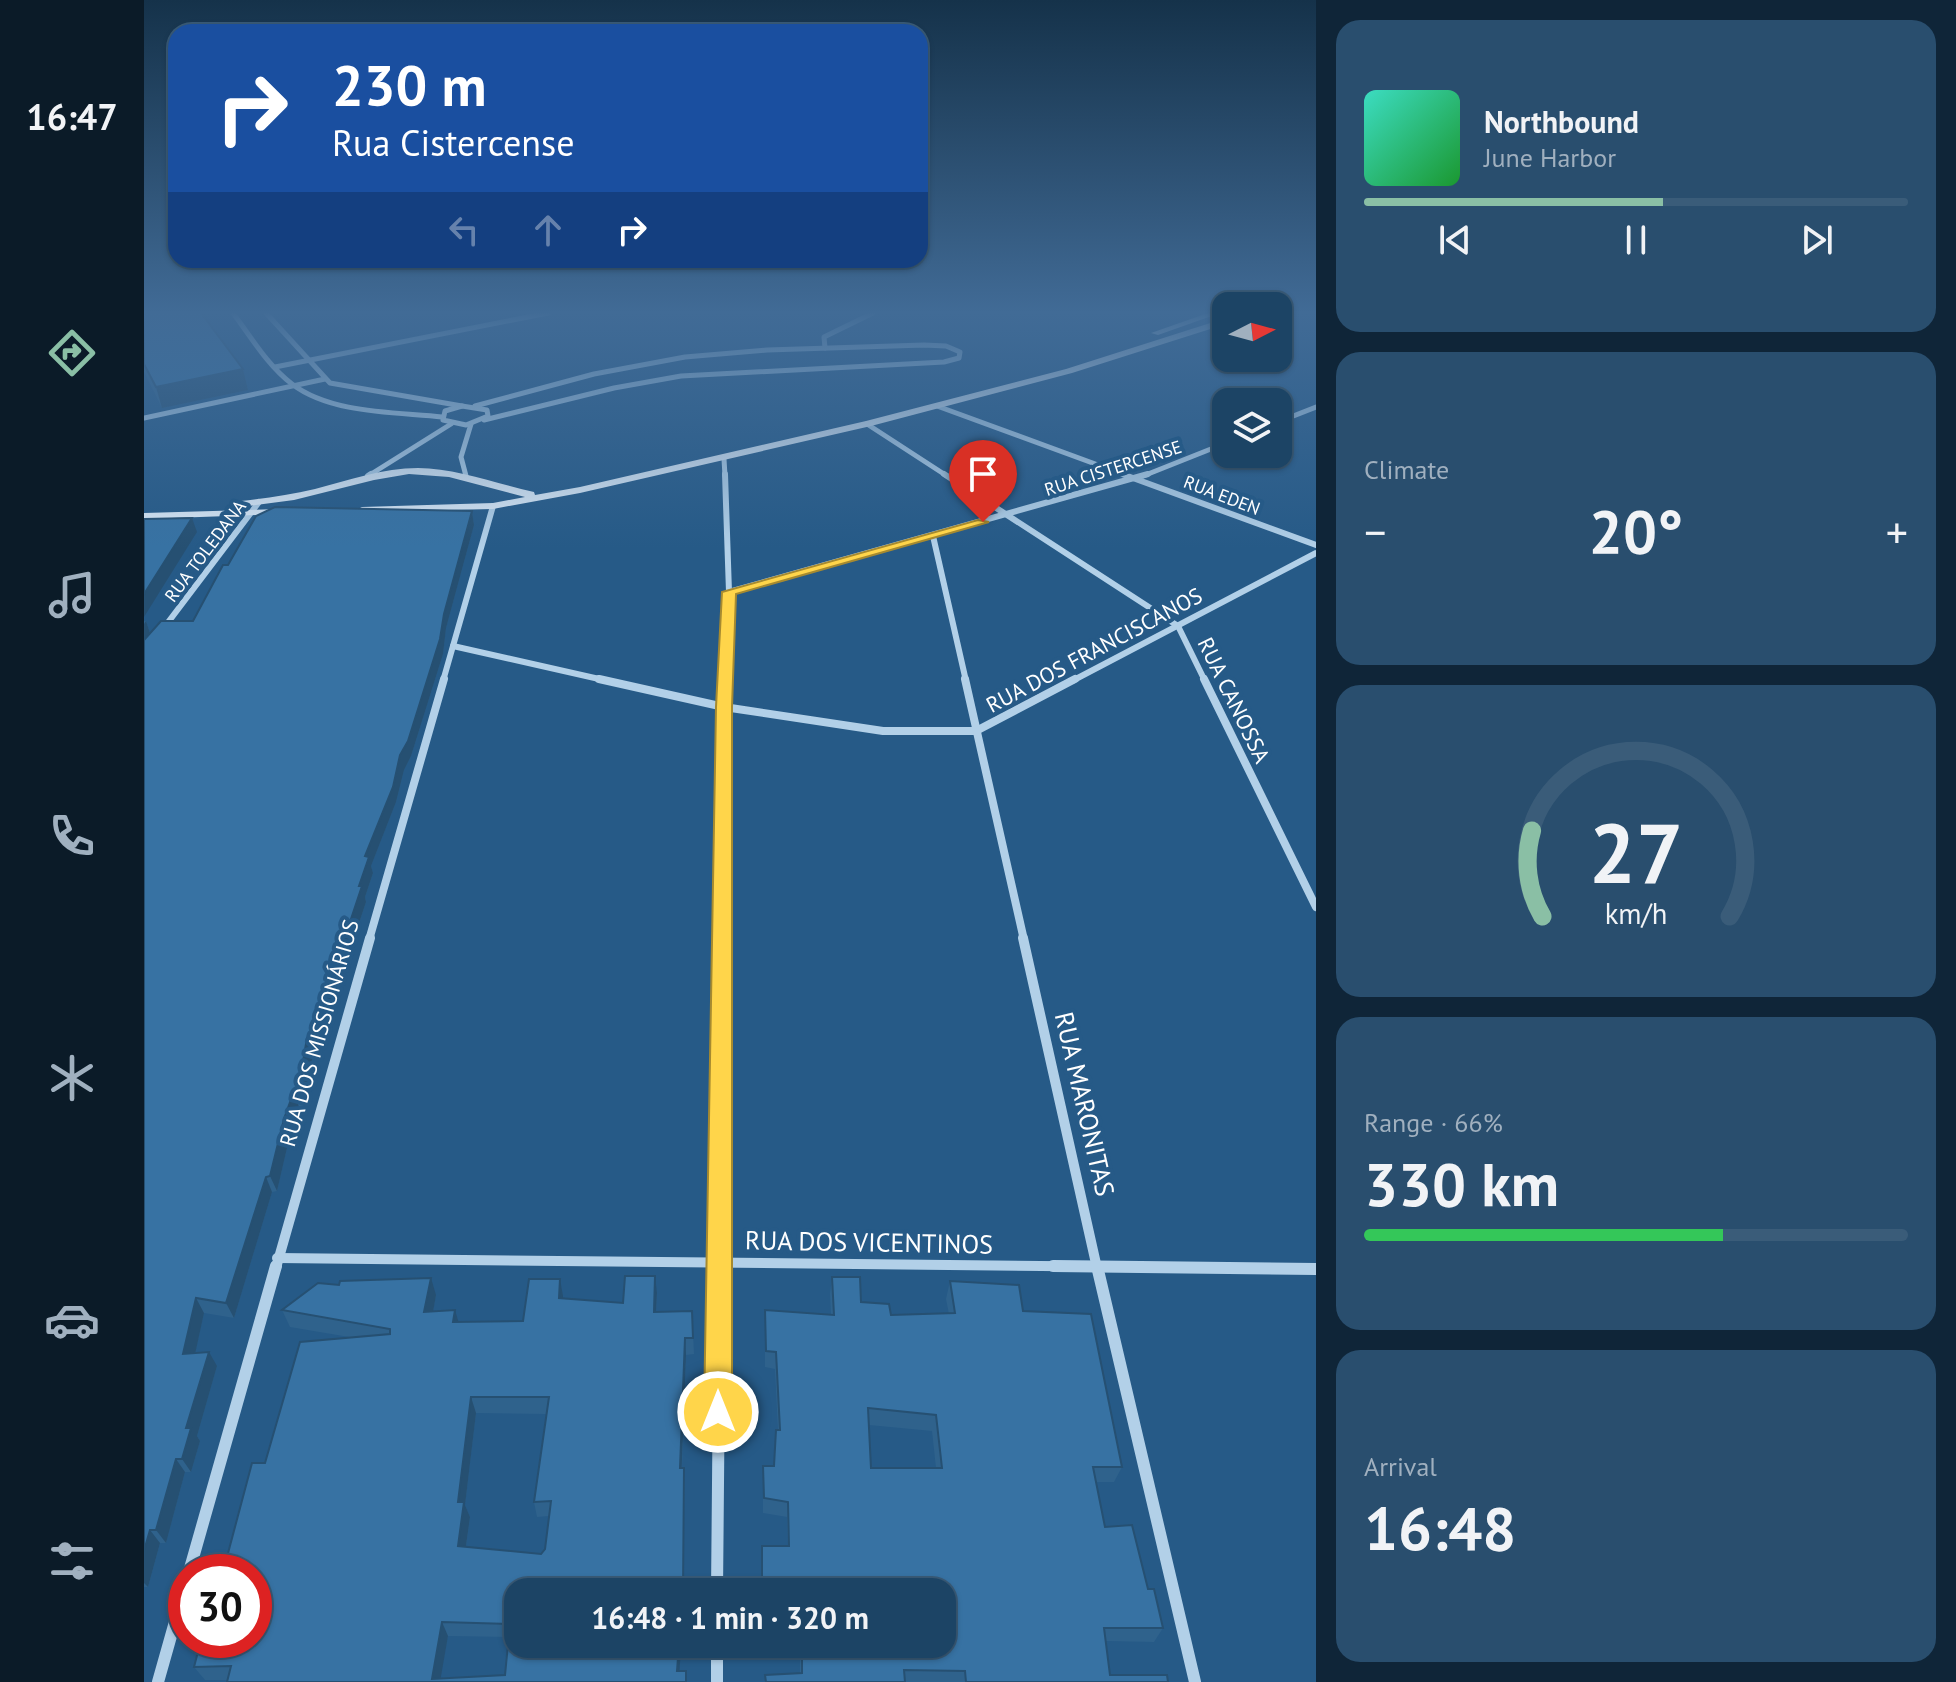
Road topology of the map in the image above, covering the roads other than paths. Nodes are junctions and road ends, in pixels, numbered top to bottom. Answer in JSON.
{"nodes":[{"id":1,"x":268,"y":391,"type":"edge"},
{"id":2,"x":304,"y":391,"type":"edge"},
{"id":3,"x":372,"y":391,"type":"edge"},
{"id":4,"x":533,"y":391,"type":"edge"},
{"id":5,"x":600,"y":391,"type":"edge"},
{"id":6,"x":989,"y":391,"type":"edge"},
{"id":7,"x":462,"y":406,"type":"junction"},
{"id":8,"x":475,"y":406,"type":"junction"},
{"id":9,"x":937,"y":406,"type":"junction"},
{"id":10,"x":1316,"y":407,"type":"edge"},
{"id":11,"x":1292,"y":416,"type":"edge"},
{"id":12,"x":442,"y":417,"type":"junction"},
{"id":13,"x":144,"y":418,"type":"edge"},
{"id":14,"x":484,"y":420,"type":"junction"},
{"id":15,"x":451,"y":424,"type":"junction"},
{"id":16,"x":471,"y":424,"type":"junction"},
{"id":17,"x":867,"y":424,"type":"junction"},
{"id":18,"x":1212,"y":449,"type":"edge"},
{"id":19,"x":724,"y":459,"type":"junction"},
{"id":20,"x":466,"y":476,"type":"junction"},
{"id":21,"x":363,"y":477,"type":"junction"},
{"id":22,"x":1138,"y":478,"type":"junction"},
{"id":23,"x":477,"y":483,"type":"junction"},
{"id":24,"x":552,"y":495,"type":"junction"},
{"id":25,"x":259,"y":502,"type":"junction"},
{"id":26,"x":493,"y":506,"type":"junction"},
{"id":27,"x":354,"y":510,"type":"edge"},
{"id":28,"x":367,"y":510,"type":"junction"},
{"id":29,"x":300,"y":512,"type":"edge"},
{"id":30,"x":248,"y":514,"type":"junction"},
{"id":31,"x":144,"y":515,"type":"edge"},
{"id":32,"x":1008,"y":516,"type":"junction"},
{"id":33,"x":933,"y":536,"type":"junction"},
{"id":34,"x":1316,"y":545,"type":"edge"},
{"id":35,"x":1316,"y":553,"type":"edge"},
{"id":36,"x":729,"y":592,"type":"junction"},
{"id":37,"x":1178,"y":626,"type":"junction"},
{"id":38,"x":153,"y":642,"type":"edge"},
{"id":39,"x":453,"y":646,"type":"junction"},
{"id":40,"x":724,"y":707,"type":"junction"},
{"id":41,"x":976,"y":731,"type":"junction"},
{"id":42,"x":1316,"y":907,"type":"edge"},
{"id":43,"x":277,"y":1258,"type":"junction"},
{"id":44,"x":719,"y":1263,"type":"junction"},
{"id":45,"x":1097,"y":1267,"type":"junction"},
{"id":46,"x":1316,"y":1269,"type":"edge"},
{"id":47,"x":194,"y":1554,"type":"edge"},
{"id":48,"x":717,"y":1578,"type":"edge"},
{"id":49,"x":168,"y":1647,"type":"edge"},
{"id":50,"x":717,"y":1658,"type":"edge"},
{"id":51,"x":158,"y":1682,"type":"edge"},
{"id":52,"x":717,"y":1682,"type":"edge"},
{"id":53,"x":1195,"y":1682,"type":"edge"}],
"edges":[{"from":1,"to":13,"type":"street"},
{"from":2,"to":12,"type":"street"},
{"from":3,"to":7,"type":"street"},
{"from":4,"to":8,"type":"street"},
{"from":5,"to":14,"type":"street"},
{"from":6,"to":9,"type":"main road"},
{"from":7,"to":8,"type":"street"},
{"from":7,"to":12,"type":"street"},
{"from":8,"to":14,"type":"street"},
{"from":9,"to":17,"type":"main road"},
{"from":9,"to":22,"type":"street","name":"RUA EDEN"},
{"from":10,"to":11,"type":"street"},
{"from":12,"to":15,"type":"street"},
{"from":14,"to":16,"type":"street"},
{"from":15,"to":16,"type":"street"},
{"from":15,"to":21,"type":"street"},
{"from":16,"to":20,"type":"street"},
{"from":17,"to":19,"type":"main road"},
{"from":17,"to":32,"type":"street","name":"RUA CANOSSA"},
{"from":18,"to":22,"type":"street","name":"RUA CISTERCENSE"},
{"from":19,"to":24,"type":"main road"},
{"from":19,"to":36,"type":"street"},
{"from":20,"to":21,"type":"main road"},
{"from":20,"to":23,"type":"main road"},
{"from":21,"to":25,"type":"main road"},
{"from":21,"to":28,"type":"main road"},
{"from":22,"to":32,"type":"street","name":"RUA CISTERCENSE"},
{"from":22,"to":34,"type":"street","name":"RUA EDEN"},
{"from":23,"to":24,"type":"main road"},
{"from":23,"to":26,"type":"main road"},
{"from":24,"to":26,"type":"main road"},
{"from":25,"to":30,"type":"street","name":"RUA TOLEDANA"},
{"from":25,"to":31,"type":"main road"},
{"from":26,"to":28,"type":"main road"},
{"from":26,"to":39,"type":"street","name":"RUA DOS MISSIONÁRIOS"},
{"from":27,"to":28,"type":"main road"},
{"from":29,"to":30,"type":"main road"},
{"from":30,"to":31,"type":"main road"},
{"from":30,"to":38,"type":"street","name":"RUA TOLEDANA"},
{"from":32,"to":33,"type":"street","name":"RUA CISTERCENSE"},
{"from":32,"to":37,"type":"street","name":"RUA CANOSSA"},
{"from":33,"to":36,"type":"street","name":"RUA CISTERCENSE"},
{"from":33,"to":41,"type":"street","name":"RUA MARONITAS"},
{"from":35,"to":37,"type":"street","name":"RUA DOS FRANCISCANOS"},
{"from":36,"to":40,"type":"street"},
{"from":37,"to":41,"type":"street","name":"RUA DOS FRANCISCANOS"},
{"from":37,"to":42,"type":"street","name":"RUA CANOSSA"},
{"from":39,"to":40,"type":"street","name":"RUA DOS FRANCISCANOS"},
{"from":39,"to":43,"type":"street","name":"RUA DOS MISSIONÁRIOS"},
{"from":40,"to":41,"type":"street","name":"RUA DOS FRANCISCANOS"},
{"from":40,"to":44,"type":"street"},
{"from":41,"to":45,"type":"street","name":"RUA MARONITAS"},
{"from":43,"to":44,"type":"street","name":"RUA DOS VICENTINOS"},
{"from":43,"to":47,"type":"street","name":"RUA DOS MISSIONÁRIOS"},
{"from":44,"to":45,"type":"street","name":"RUA DOS VICENTINOS"},
{"from":44,"to":48,"type":"street"},
{"from":45,"to":46,"type":"street","name":"RUA DOS VICENTINOS"},
{"from":45,"to":53,"type":"street","name":"RUA MARONITAS"},
{"from":49,"to":51,"type":"street"},
{"from":50,"to":52,"type":"street"}]}
